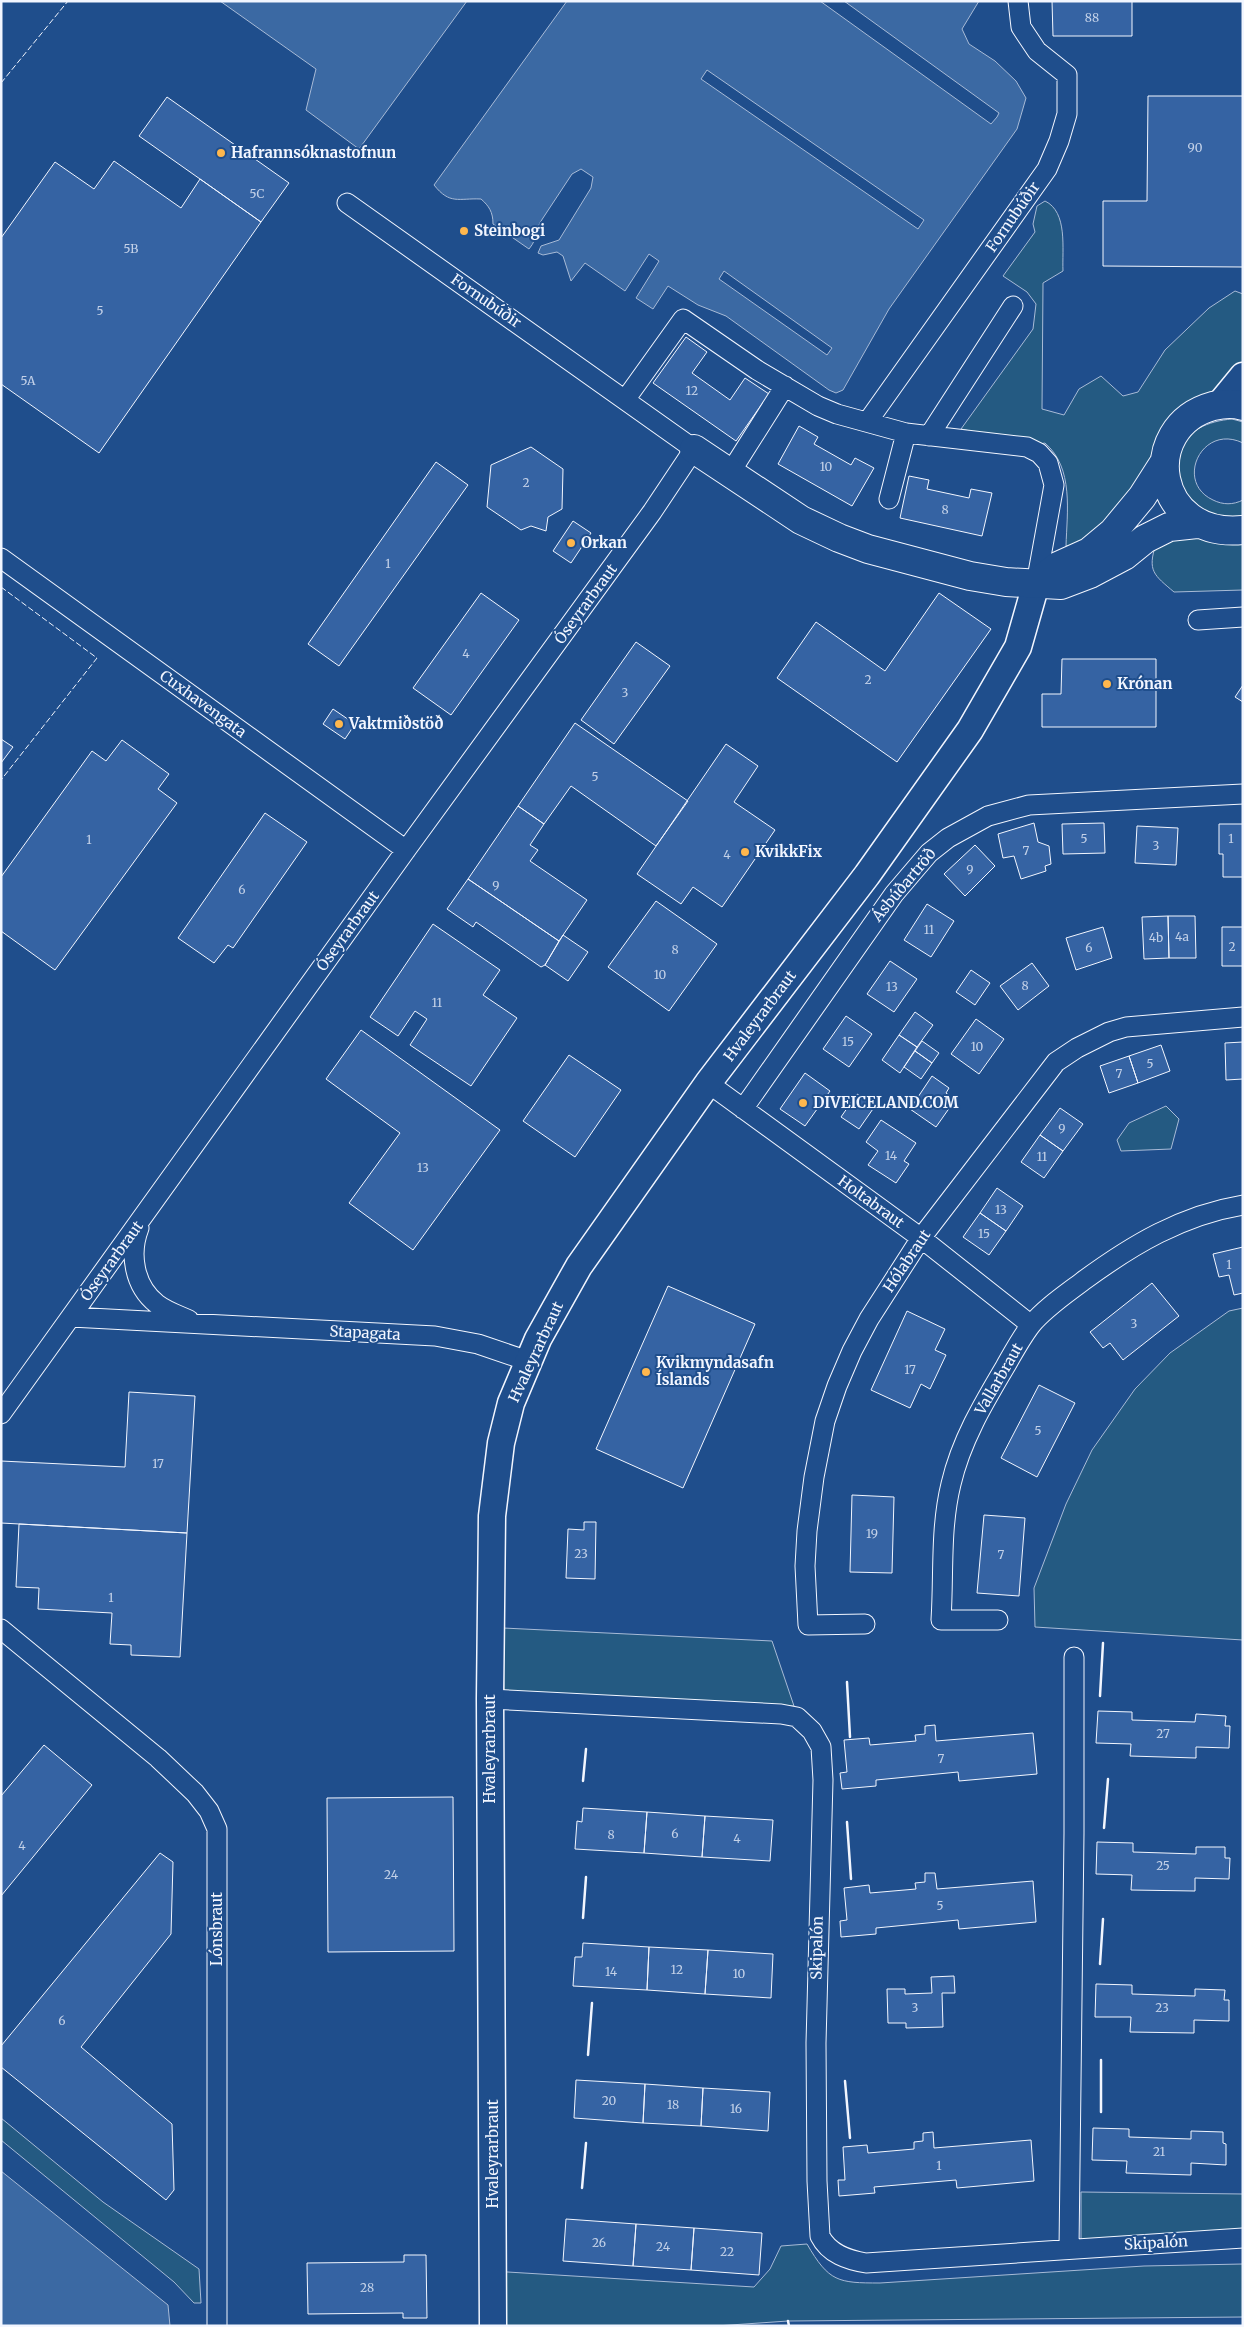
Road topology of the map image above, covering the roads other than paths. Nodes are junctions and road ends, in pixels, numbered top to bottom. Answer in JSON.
{"nodes":[{"id":1,"x":1018,"y":1,"type":"edge"},
{"id":2,"x":347,"y":203,"type":"dead end"},
{"id":3,"x":1013,"y":306,"type":"dead end"},
{"id":4,"x":1243,"y":376,"type":"edge"},
{"id":5,"x":785,"y":386,"type":"junction"},
{"id":6,"x":625,"y":400,"type":"junction"},
{"id":7,"x":1231,"y":405,"type":"edge"},
{"id":8,"x":868,"y":421,"type":"junction"},
{"id":9,"x":906,"y":433,"type":"junction"},
{"id":10,"x":930,"y":436,"type":"junction"},
{"id":11,"x":694,"y":449,"type":"junction"},
{"id":12,"x":1165,"y":462,"type":"junction"},
{"id":13,"x":730,"y":473,"type":"junction"},
{"id":14,"x":889,"y":499,"type":"dead end"},
{"id":15,"x":1197,"y":524,"type":"junction"},
{"id":16,"x":1243,"y":530,"type":"edge"},
{"id":17,"x":1,"y":558,"type":"edge"},
{"id":18,"x":1036,"y":584,"type":"junction"},
{"id":19,"x":1243,"y":617,"type":"edge"},
{"id":20,"x":1198,"y":620,"type":"dead end"},
{"id":21,"x":1243,"y":794,"type":"edge"},
{"id":22,"x":406,"y":850,"type":"junction"},
{"id":23,"x":1243,"y":1017,"type":"edge"},
{"id":24,"x":708,"y":1084,"type":"junction"},
{"id":25,"x":743,"y":1109,"type":"junction"},
{"id":26,"x":1243,"y":1205,"type":"edge"},
{"id":27,"x":143,"y":1217,"type":"junction"},
{"id":28,"x":921,"y":1238,"type":"junction"},
{"id":29,"x":71,"y":1318,"type":"junction"},
{"id":30,"x":197,"y":1324,"type":"junction"},
{"id":31,"x":1031,"y":1325,"type":"junction"},
{"id":32,"x":528,"y":1361,"type":"junction"},
{"id":33,"x":1,"y":1414,"type":"edge"},
{"id":34,"x":998,"y":1620,"type":"dead end"},
{"id":35,"x":865,"y":1624,"type":"dead end"},
{"id":36,"x":1,"y":1628,"type":"edge"},
{"id":37,"x":1074,"y":1657,"type":"dead end"},
{"id":38,"x":490,"y":1699,"type":"junction"},
{"id":39,"x":1243,"y":2238,"type":"edge"},
{"id":40,"x":1069,"y":2248,"type":"junction"},
{"id":41,"x":218,"y":2326,"type":"edge"},
{"id":42,"x":493,"y":2326,"type":"edge"}],
"edges":[{"from":1,"to":8,"type":"street","name":"Fornubúðir"},
{"from":2,"to":6,"type":"street","name":"Fornubúðir"},
{"from":3,"to":10,"type":"street"},
{"from":4,"to":7,"type":"street"},
{"from":5,"to":6,"type":"street"},
{"from":5,"to":8,"type":"street"},
{"from":5,"to":13,"type":"street"},
{"from":6,"to":11,"type":"street","name":"Fornubúðir"},
{"from":7,"to":12,"type":"main road"},
{"from":8,"to":9,"type":"street"},
{"from":9,"to":10,"type":"street"},
{"from":9,"to":14,"type":"street"},
{"from":10,"to":18,"type":"street"},
{"from":11,"to":13,"type":"main road","name":"Fornubúðir"},
{"from":11,"to":22,"type":"street","name":"Óseyrarbraut"},
{"from":12,"to":15,"type":"main road"},
{"from":12,"to":18,"type":"main road"},
{"from":13,"to":18,"type":"main road","name":"Fornubúðir"},
{"from":15,"to":16,"type":"main road"},
{"from":15,"to":18,"type":"main road","name":"Fornubúðir"},
{"from":17,"to":22,"type":"street","name":"Cuxhavengata"},
{"from":18,"to":24,"type":"street","name":"Hvaleyrarbraut"},
{"from":19,"to":20,"type":"street"},
{"from":21,"to":25,"type":"street","name":"Ásbúðartröð"},
{"from":22,"to":27,"type":"street","name":"Óseyrarbraut"},
{"from":23,"to":28,"type":"street","name":"Hólabraut"},
{"from":24,"to":25,"type":"street","name":"Holtabraut"},
{"from":24,"to":32,"type":"street","name":"Hvaleyrarbraut"},
{"from":25,"to":28,"type":"street","name":"Holtabraut"},
{"from":26,"to":31,"type":"street","name":"Vallarbraut"},
{"from":27,"to":29,"type":"street","name":"Óseyrarbraut"},
{"from":27,"to":30,"type":"street","name":"Stapagata"},
{"from":28,"to":31,"type":"street","name":"Holtabraut"},
{"from":28,"to":35,"type":"street","name":"Hólabraut"},
{"from":29,"to":30,"type":"street","name":"Stapagata"},
{"from":29,"to":33,"type":"street","name":"Óseyrarbraut"},
{"from":30,"to":32,"type":"street","name":"Stapagata"},
{"from":31,"to":34,"type":"street","name":"Vallarbraut"},
{"from":32,"to":38,"type":"street","name":"Hvaleyrarbraut"},
{"from":36,"to":41,"type":"street","name":"Lónsbraut"},
{"from":37,"to":40,"type":"street"},
{"from":38,"to":40,"type":"street","name":"Skipalón"},
{"from":38,"to":42,"type":"street","name":"Hvaleyrarbraut"},
{"from":39,"to":40,"type":"street","name":"Skipalón"}]}
